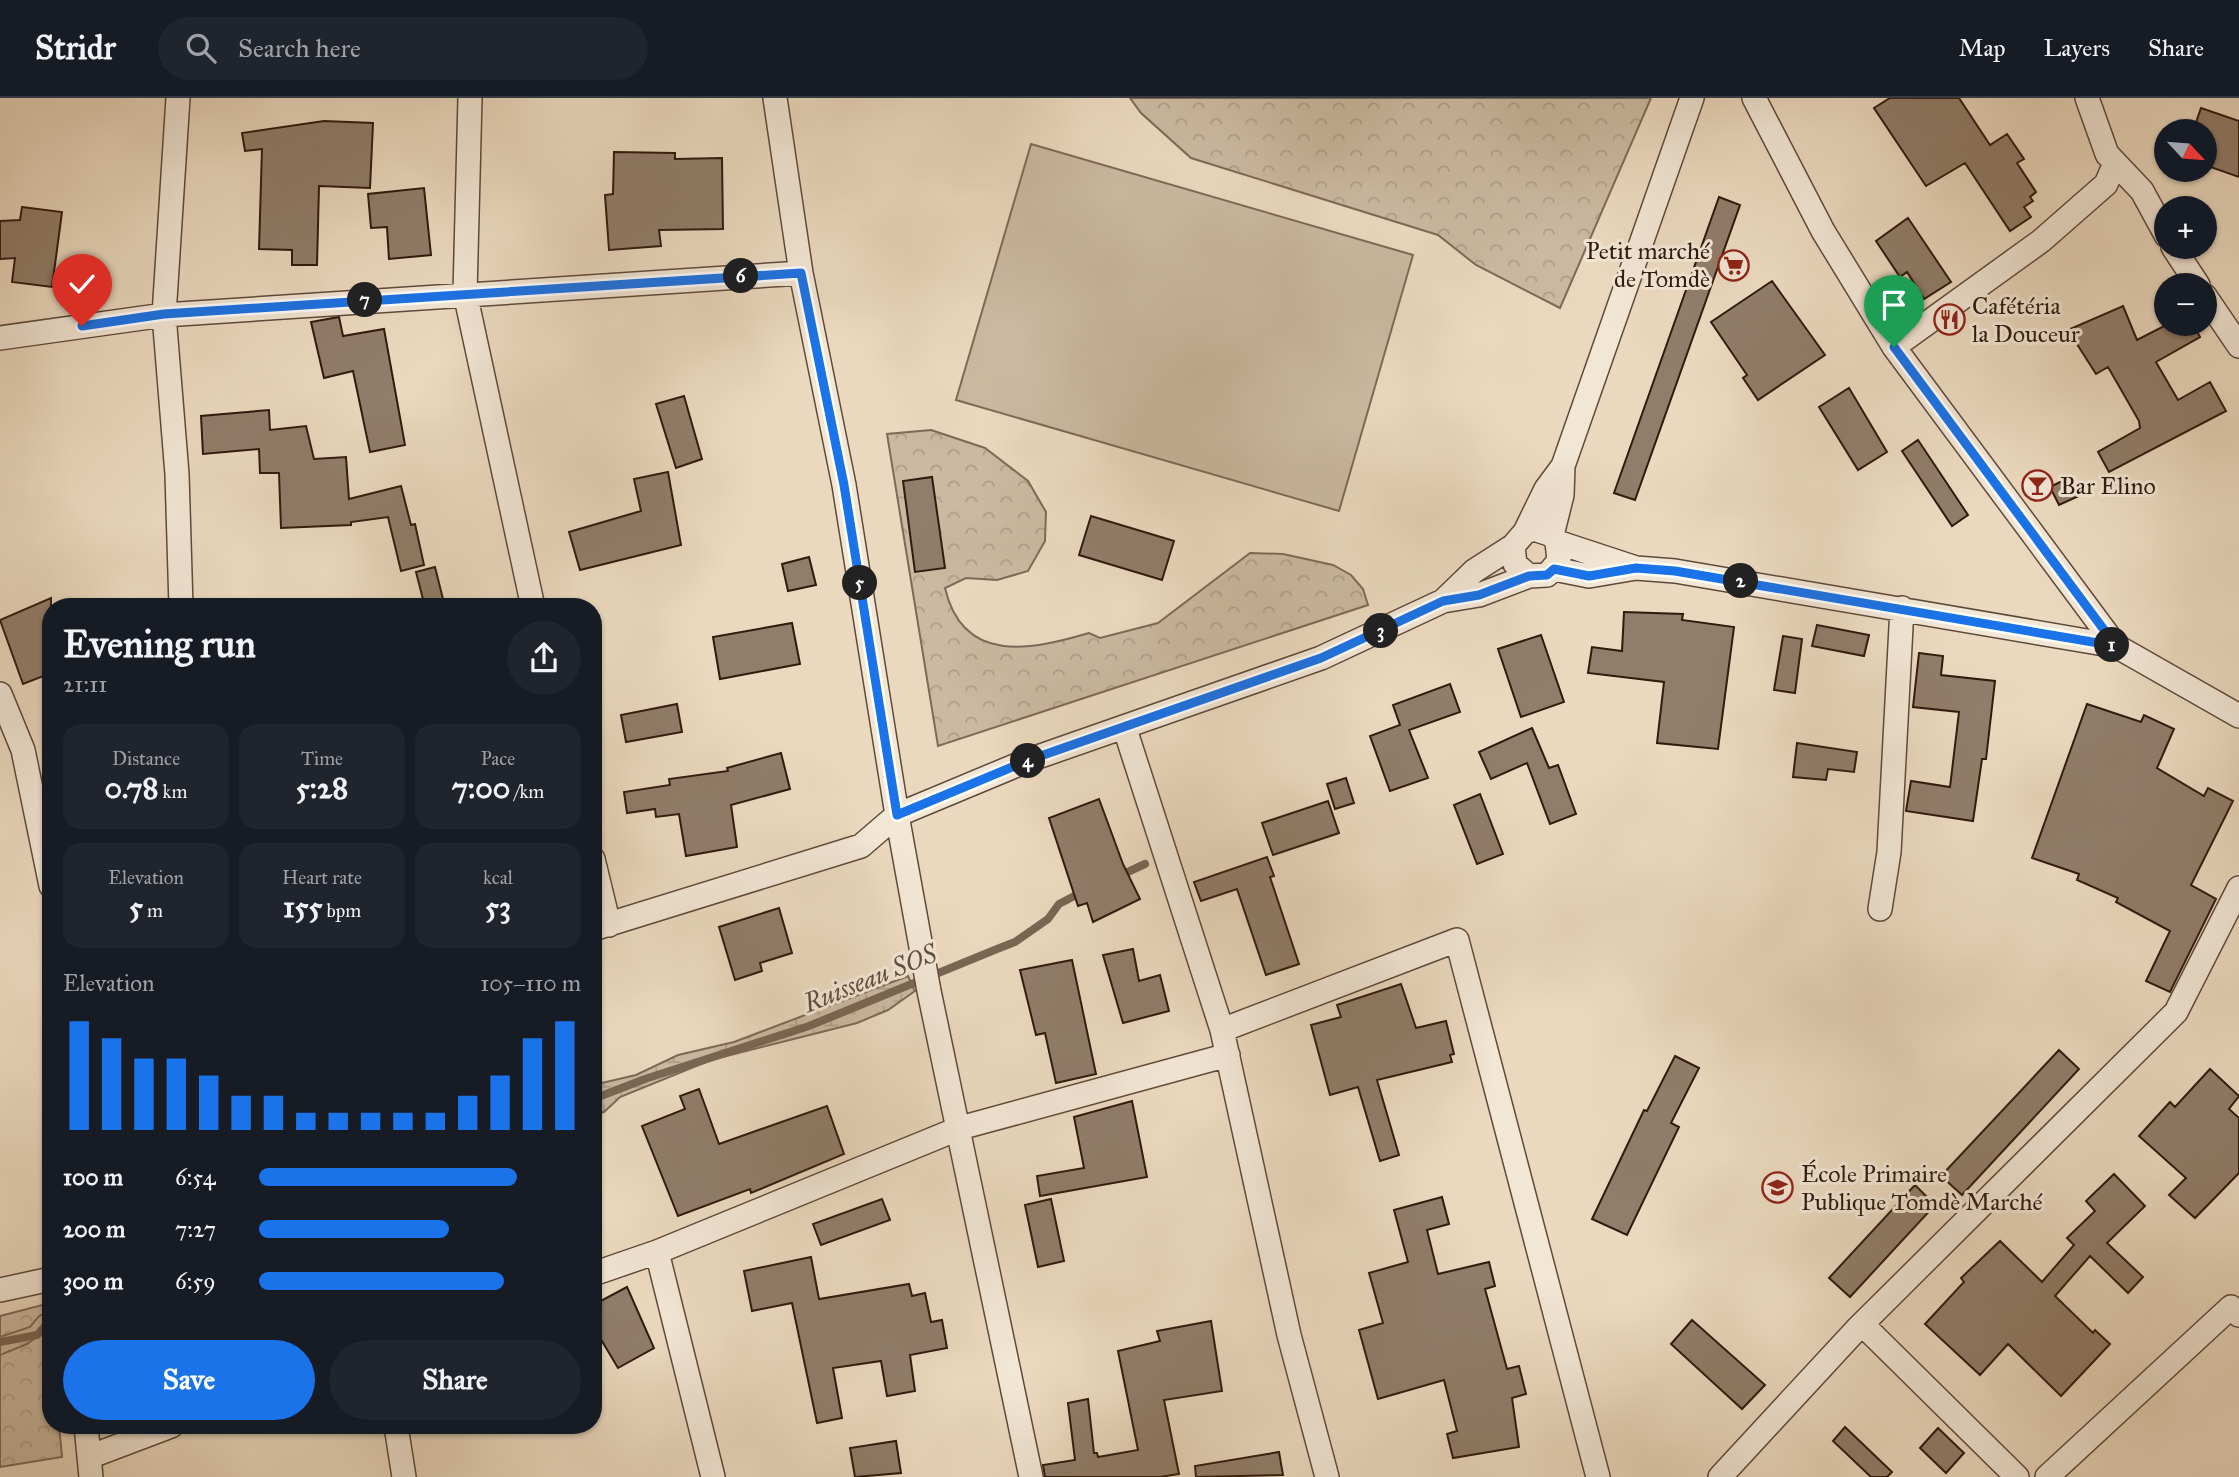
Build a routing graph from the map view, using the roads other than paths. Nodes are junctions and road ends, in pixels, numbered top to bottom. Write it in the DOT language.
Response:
graph roads {
  1 [pos="177,98"];
  2 [pos="470,98"];
  3 [pos="775,98"];
  4 [pos="1692,98"];
  5 [pos="1754,98"];
  6 [pos="2087,98"];
  7 [pos="2115,163"];
  8 [pos="2154,213"];
  9 [pos="801,273"];
  10 [pos="465,293"];
  11 [pos="164,314"];
  12 [pos="2217,314"];
  13 [pos="0,338"];
  14 [pos="2239,346"];
  15 [pos="1894,347"];
  16 [pos="1563,467"];
  17 [pos="1555,538"];
  18 [pos="1519,539"];
  19 [pos="1636,568"];
  20 [pos="1554,569"];
  21 [pos="1529,576"];
  22 [pos="181,598"];
  23 [pos="531,598"];
  24 [pos="1443,601"];
  25 [pos="1902,608"];
  26 [pos="2116,646"];
  27 [pos="0,694"];
  28 [pos="2239,716"];
  29 [pos="1125,729"];
  30 [pos="897,815"];
  31 [pos="42,842"];
  32 [pos="2239,888"];
  33 [pos="1880,909"];
  34 [pos="602,927"];
  35 [pos="1222,1030"];
  36 [pos="1228,1055"];
  37 [pos="960,1128"];
  38 [pos="657,1252"];
  39 [pos="602,1271"];
  40 [pos="42,1281"];
  41 [pos="0,1290"];
  42 [pos="2236,1306"];
  43 [pos="1862,1324"];
  44 [pos="87,1434"];
  45 [pos="155,1434"];
  46 [pos="397,1434"];
  47 [pos="90,1467"];
  48 [pos="404,1477"];
  49 [pos="713,1477"];
  50 [pos="1031,1477"];
  51 [pos="1327,1477"];
  52 [pos="1598,1477"];
  53 [pos="1720,1477"];
  54 [pos="2017,1477"];
  55 [pos="2047,1477"];
  1 -- 11 [label="street"];
  2 -- 10 [label="street"];
  3 -- 9 [label="street"];
  4 -- 16 [label="street"];
  5 -- 15 [label="street"];
  6 -- 7 [label="street"];
  7 -- 8 [label="street"];
  7 -- 15 [label="street"];
  9 -- 10 [label="street"];
  9 -- 30 [label="street"];
  10 -- 11 [label="street"];
  10 -- 23 [label="street"];
  11 -- 13 [label="street"];
  11 -- 22 [label="street"];
  12 -- 14 [label="street"];
  15 -- 26 [label="street"];
  16 -- 17 [label="street"];
  16 -- 18 [label="street"];
  17 -- 18 [label="street"];
  17 -- 19 [label="street"];
  17 -- 20 [label="street"];
  18 -- 21 [label="street"];
  18 -- 24 [label="street"];
  19 -- 20 [label="street"];
  19 -- 25 [label="street"];
  20 -- 21 [label="street"];
  21 -- 24 [label="street"];
  24 -- 29 [label="street"];
  25 -- 26 [label="street"];
  25 -- 33 [label="street"];
  26 -- 28 [label="street"];
  27 -- 31 [label="street"];
  29 -- 30 [label="street"];
  29 -- 35 [label="street"];
  30 -- 34 [label="street"];
  30 -- 37 [label="street"];
  32 -- 43 [label="street"];
  35 -- 36 [label="street"];
  35 -- 52 [label="street"];
  36 -- 37 [label="street"];
  36 -- 51 [label="street"];
  37 -- 38 [label="street"];
  37 -- 50 [label="street"];
  38 -- 39 [label="street"];
  38 -- 49 [label="street"];
  40 -- 41 [label="street"];
  42 -- 55 [label="street"];
  43 -- 53 [label="street"];
  43 -- 54 [label="street"];
  44 -- 47 [label="street"];
  45 -- 47 [label="street"];
  46 -- 48 [label="street"];
}
